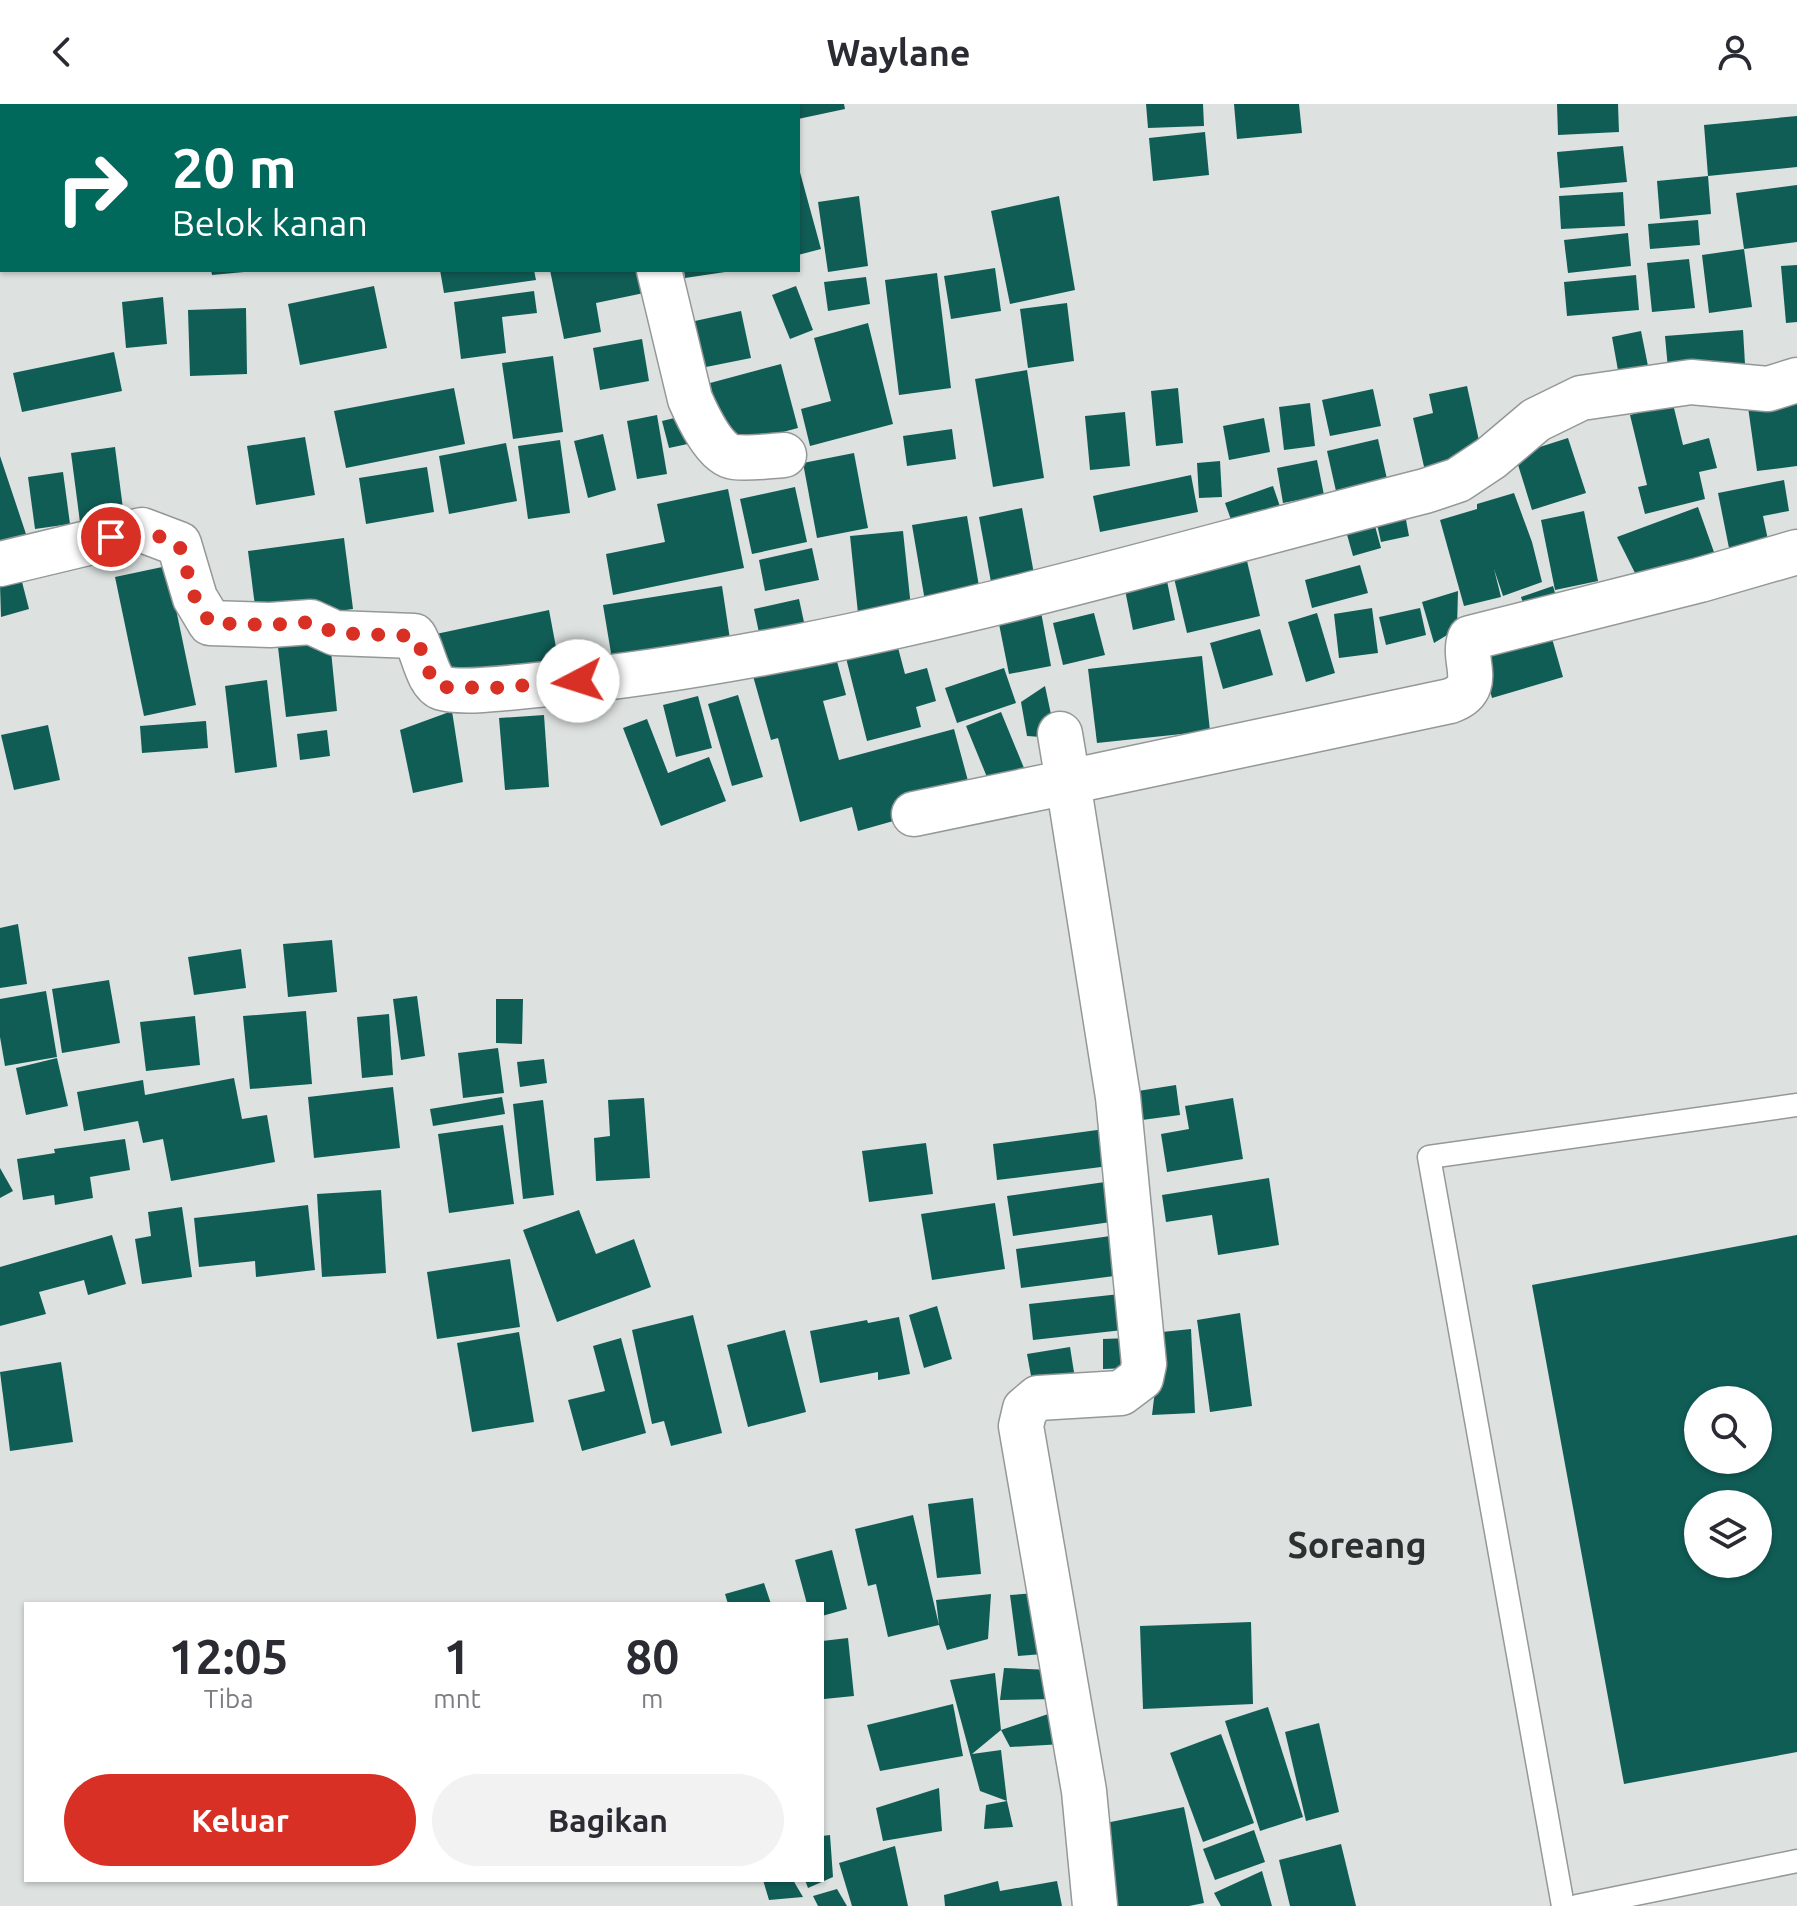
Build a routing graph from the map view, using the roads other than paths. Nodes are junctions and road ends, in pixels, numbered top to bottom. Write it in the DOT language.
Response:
graph roads {
  1 [pos="659,272"];
  2 [pos="1797,380"];
  3 [pos="784,455"];
  4 [pos="1797,552"];
  5 [pos="0,564"];
  6 [pos="1060,734"];
  7 [pos="1068,782"];
  8 [pos="914,814"];
  9 [pos="1797,1105"];
  10 [pos="1797,1861"];
  11 [pos="1667,1897"];
  12 [pos="1095,1906"];
  13 [pos="1563,1906"];
  14 [pos="1577,1906"];
  1 -- 3 [label="street"];
  2 -- 5 [label="street"];
  4 -- 7 [label="street"];
  6 -- 7 [label="street"];
  7 -- 8 [label="street"];
  7 -- 12 [label="street"];
  9 -- 13 [label="lane"];
  10 -- 11 [label="lane"];
  11 -- 14 [label="lane"];
}
